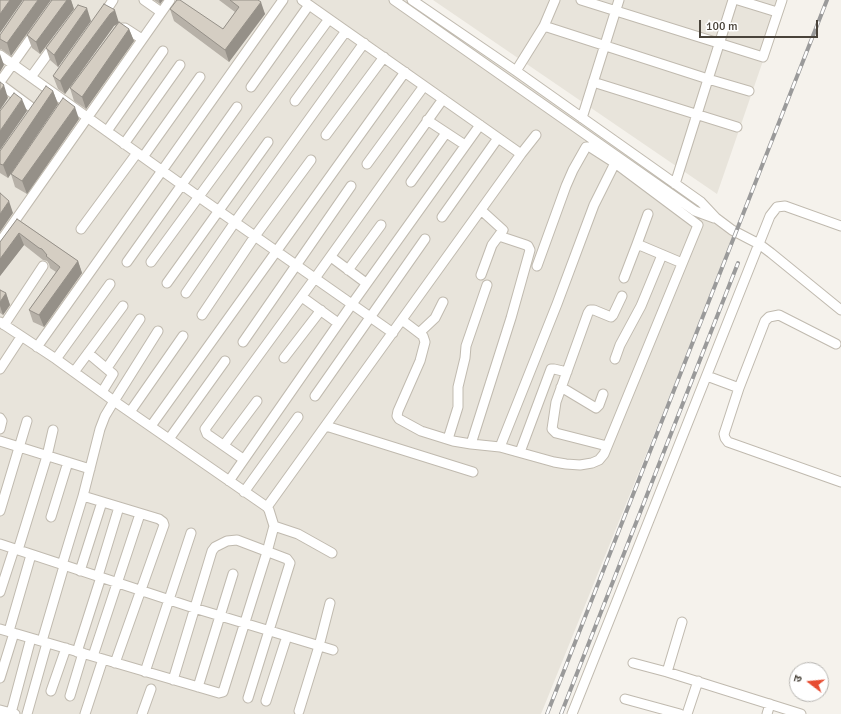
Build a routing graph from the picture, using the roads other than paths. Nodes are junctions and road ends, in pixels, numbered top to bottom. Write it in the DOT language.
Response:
graph roads {
  1 [pos="113,0"];
  2 [pos="144,0"];
  3 [pos="170,0"];
  4 [pos="283,0"];
  5 [pos="394,0"];
  6 [pos="412,0"];
  7 [pos="555,0"];
  8 [pos="581,0"];
  9 [pos="619,0"];
  10 [pos="734,0"];
  11 [pos="738,0"];
  12 [pos="782,0"];
  13 [pos="304,1"];
  14 [pos="616,11"];
  15 [pos="161,12"];
  16 [pos="777,12"];
  17 [pos="329,19"];
  18 [pos="40,26"];
  19 [pos="95,26"];
  20 [pos="544,26"];
  21 [pos="346,31"];
  22 [pos="114,37"];
  23 [pos="58,39"];
  24 [pos="142,39"];
  25 [pos="364,43"];
  26 [pos="720,43"];
  27 [pos="605,46"];
  28 [pos="163,51"];
  29 [pos="0,55"];
  30 [pos="384,57"];
  31 [pos="13,64"];
  32 [pos="180,65"];
  33 [pos="516,71"];
  34 [pos="404,72"];
  35 [pos="30,77"];
  36 [pos="200,77"];
  37 [pos="708,79"];
  38 [pos="593,82"];
  39 [pos="0,83"];
  40 [pos="424,86"];
  41 [pos="251,87"];
  42 [pos="51,88"];
  43 [pos="749,90"];
  44 [pos="72,94"];
  45 [pos="442,99"];
  46 [pos="295,101"];
  47 [pos="63,105"];
  48 [pos="237,107"];
  49 [pos="697,115"];
  50 [pos="87,117"];
  51 [pos="582,118"];
  52 [pos="427,120"];
  53 [pos="480,125"];
  54 [pos="738,127"];
  55 [pos="107,132"];
  56 [pos="446,133"];
  57 [pos="326,135"];
  58 [pos="536,135"];
  59 [pos="498,138"];
  60 [pos="268,142"];
  61 [pos="124,144"];
  62 [pos="465,145"];
  63 [pos="521,154"];
  64 [pos="140,155"];
  65 [pos="311,160"];
  66 [pos="615,163"];
  67 [pos="367,164"];
  68 [pos="162,171"];
  69 [pos="411,182"];
  70 [pos="675,184"];
  71 [pos="182,185"];
  72 [pos="351,186"];
  73 [pos="199,197"];
  74 [pos="481,210"];
  75 [pos="218,211"];
  76 [pos="648,214"];
  77 [pos="442,217"];
  78 [pos="716,218"];
  79 [pos="235,222"];
  80 [pos="381,225"];
  81 [pos="841,226"];
  82 [pos="81,229"];
  83 [pos="255,236"];
  84 [pos="499,236"];
  85 [pos="425,239"];
  86 [pos="0,242"];
  87 [pos="636,244"];
  88 [pos="758,244"];
  89 [pos="276,251"];
  90 [pos="662,255"];
  91 [pos="330,257"];
  92 [pos="127,262"];
  93 [pos="151,262"];
  94 [pos="682,263"];
  95 [pos="43,266"];
  96 [pos="297,266"];
  97 [pos="536,266"];
  98 [pos="348,270"];
  99 [pos="481,275"];
  100 [pos="315,278"];
  101 [pos="624,278"];
  102 [pos="167,283"];
  103 [pos="366,283"];
  104 [pos="110,284"];
  105 [pos="487,285"];
  106 [pos="186,294"];
  107 [pos="622,296"];
  108 [pos="302,297"];
  109 [pos="443,302"];
  110 [pos="352,304"];
  111 [pos="124,306"];
  112 [pos="321,310"];
  113 [pos="841,310"];
  114 [pos="202,315"];
  115 [pos="370,317"];
  116 [pos="140,318"];
  117 [pos="402,320"];
  118 [pos="338,323"];
  119 [pos="2,324"];
  120 [pos="158,331"];
  121 [pos="393,333"];
  122 [pos="419,333"];
  123 [pos="183,336"];
  124 [pos="21,337"];
  125 [pos="243,342"];
  126 [pos="836,344"];
  127 [pos="37,347"];
  128 [pos="88,353"];
  129 [pos="284,358"];
  130 [pos="615,359"];
  131 [pos="56,360"];
  132 [pos="225,361"];
  133 [pos="107,368"];
  134 [pos="0,369"];
  135 [pos="74,372"];
  136 [pos="567,372"];
  137 [pos="707,376"];
  138 [pos="561,387"];
  139 [pos="739,388"];
  140 [pos="102,392"];
  141 [pos="603,394"];
  142 [pos="315,396"];
  143 [pos="114,401"];
  144 [pos="257,401"];
  145 [pos="130,412"];
  146 [pos="298,417"];
  147 [pos="0,418"];
  148 [pos="27,421"];
  149 [pos="151,426"];
  150 [pos="326,426"];
  151 [pos="0,429"];
  152 [pos="53,430"];
  153 [pos="169,439"];
  154 [pos="448,440"];
  155 [pos="0,441"];
  156 [pos="471,444"];
  157 [pos="224,446"];
  158 [pos="607,446"];
  159 [pos="20,447"];
  160 [pos="500,447"];
  161 [pos="520,452"];
  162 [pos="47,456"];
  163 [pos="243,459"];
  164 [pos="68,462"];
  165 [pos="90,469"];
  166 [pos="473,472"];
  167 [pos="229,481"];
  168 [pos="841,482"];
  169 [pos="244,492"];
  170 [pos="82,496"];
  171 [pos="102,502"];
  172 [pos="119,507"];
  173 [pos="267,508"];
  174 [pos="0,511"];
  175 [pos="140,514"];
  176 [pos="51,517"];
  177 [pos="274,526"];
  178 [pos="190,533"];
  179 [pos="0,544"];
  180 [pos="16,550"];
  181 [pos="267,552"];
  182 [pos="332,552"];
  183 [pos="31,555"];
  184 [pos="63,565"];
  185 [pos="80,571"];
  186 [pos="233,574"];
  187 [pos="99,577"];
  188 [pos="117,583"];
  189 [pos="141,590"];
  190 [pos="0,592"];
  191 [pos="168,599"];
  192 [pos="330,603"];
  193 [pos="194,608"];
  194 [pos="220,616"];
  195 [pos="682,622"];
  196 [pos="244,623"];
  197 [pos="8,631"];
  198 [pos="270,631"];
  199 [pos="287,636"];
  200 [pos="31,638"];
  201 [pos="44,642"];
  202 [pos="319,646"];
  203 [pos="66,648"];
  204 [pos="333,650"];
  205 [pos="80,653"];
  206 [pos="93,656"];
  207 [pos="103,659"];
  208 [pos="633,662"];
  209 [pos="115,663"];
  210 [pos="145,672"];
  211 [pos="667,672"];
  212 [pos="0,678"];
  213 [pos="173,680"];
  214 [pos="698,682"];
  215 [pos="198,687"];
  216 [pos="151,689"];
  217 [pos="51,691"];
  218 [pos="70,696"];
  219 [pos="248,698"];
  220 [pos="625,699"];
  221 [pos="266,701"];
  222 [pos="770,704"];
  223 [pos="0,710"];
  224 [pos="299,711"];
  225 [pos="13,713"];
  226 [pos="27,714"];
  227 [pos="85,714"];
  228 [pos="142,714"];
  229 [pos="572,714"];
  230 [pos="680,714"];
  231 [pos="687,714"];
  232 [pos="767,714"];
  233 [pos="801,714"];
  1 -- 19 [label="street"];
  2 -- 15 [label="street"];
  3 -- 15 [label="street"];
  4 -- 68 [label="street"];
  5 -- 78 [label="street"];
  6 -- 33 [label="street"];
  7 -- 20 [label="street"];
  8 -- 14 [label="street"];
  9 -- 14 [label="street"];
  10 -- 26 [label="street"];
  11 -- 16 [label="street"];
  12 -- 16 [label="street"];
  13 -- 17 [label="street"];
  13 -- 41 [label="street"];
  14 -- 26 [label="street"];
  14 -- 27 [label="street"];
  15 -- 24 [label="street"];
  16 -- 26 [label="street"];
  17 -- 21 [label="street"];
  17 -- 73 [label="street"];
  18 -- 31 [label="street"];
  20 -- 27 [label="street"];
  20 -- 33 [label="street"];
  21 -- 25 [label="street"];
  21 -- 46 [label="street"];
  22 -- 24 [label="street"];
  23 -- 35 [label="street"];
  24 -- 50 [label="street"];
  25 -- 30 [label="street"];
  25 -- 79 [label="street"];
  26 -- 37 [label="street"];
  27 -- 37 [label="street"];
  27 -- 38 [label="street"];
  28 -- 55 [label="street"];
  29 -- 31 [label="street"];
  30 -- 34 [label="street"];
  30 -- 57 [label="street"];
  31 -- 35 [label="street"];
  31 -- 39 [label="street"];
  32 -- 61 [label="street"];
  33 -- 51 [label="street"];
  34 -- 40 [label="street"];
  34 -- 89 [label="street"];
  35 -- 42 [label="street"];
  36 -- 64 [label="street"];
  37 -- 43 [label="street"];
  37 -- 49 [label="street"];
  38 -- 49 [label="street"];
  38 -- 51 [label="street"];
  39 -- 42 [label="street"];
  40 -- 45 [label="street"];
  40 -- 67 [label="street"];
  42 -- 47 [label="street"];
  44 -- 47 [label="street"];
  45 -- 52 [label="street"];
  45 -- 53 [label="street"];
  47 -- 50 [label="street"];
  48 -- 71 [label="street"];
  49 -- 54 [label="street"];
  49 -- 70 [label="street"];
  50 -- 55 [label="street"];
  50 -- 86 [label="street"];
  51 -- 70 [label="street"];
  52 -- 56 [label="street"];
  52 -- 91 [label="street"];
  53 -- 59 [label="street"];
  53 -- 62 [label="street"];
  55 -- 61 [label="street"];
  56 -- 62 [label="street"];
  56 -- 69 [label="street"];
  58 -- 63 [label="street"];
  59 -- 63 [label="street"];
  59 -- 77 [label="street"];
  60 -- 75 [label="street"];
  61 -- 64 [label="street"];
  62 -- 103 [label="street"];
  63 -- 74 [label="street"];
  64 -- 68 [label="street"];
  64 -- 82 [label="street"];
  65 -- 83 [label="street"];
  66 -- 94 [label="street"];
  66 -- 97 [label="street"];
  66 -- 160 [label="street"];
  68 -- 71 [label="street"];
  68 -- 127 [label="street"];
  70 -- 78 [label="street"];
  71 -- 73 [label="street"];
  71 -- 92 [label="street"];
  72 -- 96 [label="street"];
  73 -- 75 [label="street"];
  73 -- 93 [label="street"];
  74 -- 84 [label="street"];
  74 -- 117 [label="street"];
  75 -- 79 [label="street"];
  75 -- 102 [label="street"];
  76 -- 87 [label="street"];
  78 -- 88 [label="street"];
  79 -- 83 [label="street"];
  79 -- 106 [label="street"];
  80 -- 98 [label="street"];
  81 -- 88 [label="street"];
  83 -- 89 [label="street"];
  83 -- 114 [label="street"];
  84 -- 99 [label="street"];
  84 -- 156 [label="street"];
  85 -- 115 [label="street"];
  87 -- 90 [label="street"];
  87 -- 101 [label="street"];
  88 -- 113 [label="street"];
  88 -- 137 [label="street"];
  89 -- 96 [label="street"];
  89 -- 149 [label="street"];
  90 -- 94 [label="street"];
  90 -- 130 [label="street"];
  91 -- 98 [label="street"];
  91 -- 100 [label="street"];
  94 -- 158 [label="street"];
  95 -- 119 [label="street"];
  96 -- 100 [label="street"];
  96 -- 125 [label="street"];
  98 -- 103 [label="street"];
  100 -- 108 [label="street"];
  100 -- 110 [label="street"];
  103 -- 110 [label="street"];
  104 -- 131 [label="street"];
  105 -- 154 [label="street"];
  107 -- 136 [label="street"];
  108 -- 112 [label="street"];
  108 -- 157 [label="street"];
  109 -- 122 [label="street"];
  110 -- 115 [label="street"];
  110 -- 118 [label="street"];
  111 -- 128 [label="street"];
  112 -- 118 [label="street"];
  112 -- 129 [label="street"];
  115 -- 121 [label="street"];
  115 -- 142 [label="street"];
  116 -- 133 [label="street"];
  117 -- 121 [label="street"];
  117 -- 122 [label="street"];
  118 -- 163 [label="street"];
  119 -- 124 [label="street"];
  120 -- 143 [label="street"];
  121 -- 150 [label="street"];
  122 -- 154 [label="street"];
  123 -- 145 [label="street"];
  124 -- 127 [label="street"];
  124 -- 134 [label="street"];
  126 -- 139 [label="street"];
  127 -- 131 [label="street"];
  128 -- 133 [label="street"];
  128 -- 135 [label="street"];
  131 -- 135 [label="street"];
  132 -- 153 [label="street"];
  133 -- 140 [label="street"];
  135 -- 140 [label="street"];
  136 -- 138 [label="street"];
  136 -- 161 [label="street"];
  137 -- 139 [label="street"];
  137 -- 229 [label="street"];
  138 -- 141 [label="street"];
  138 -- 158 [label="street"];
  139 -- 168 [label="street"];
  140 -- 143 [label="street"];
  143 -- 145 [label="street"];
  143 -- 165 [label="street"];
  144 -- 157 [label="street"];
  145 -- 149 [label="street"];
  146 -- 169 [label="street"];
  147 -- 151 [label="street"];
  148 -- 159 [label="street"];
  149 -- 153 [label="street"];
  150 -- 166 [label="street"];
  150 -- 173 [label="street"];
  152 -- 162 [label="street"];
  153 -- 167 [label="street"];
  154 -- 156 [label="street"];
  155 -- 159 [label="street"];
  156 -- 160 [label="street"];
  157 -- 163 [label="street"];
  158 -- 161 [label="street"];
  159 -- 162 [label="street"];
  159 -- 174 [label="street"];
  160 -- 161 [label="street"];
  162 -- 164 [label="street"];
  162 -- 180 [label="street"];
  163 -- 167 [label="street"];
  164 -- 165 [label="street"];
  164 -- 176 [label="street"];
  165 -- 170 [label="street"];
  167 -- 169 [label="street"];
  169 -- 173 [label="street"];
  170 -- 171 [label="street"];
  170 -- 184 [label="street"];
  171 -- 172 [label="street"];
  171 -- 185 [label="street"];
  172 -- 175 [label="street"];
  172 -- 187 [label="street"];
  173 -- 177 [label="street"];
  175 -- 188 [label="street"];
  175 -- 189 [label="street"];
  177 -- 181 [label="street"];
  177 -- 182 [label="street"];
  178 -- 191 [label="street"];
  179 -- 180 [label="street"];
  180 -- 183 [label="street"];
  180 -- 190 [label="street"];
  181 -- 193 [label="street"];
  181 -- 196 [label="street"];
  181 -- 198 [label="street"];
  183 -- 184 [label="street"];
  183 -- 197 [label="street"];
  184 -- 185 [label="street"];
  184 -- 201 [label="street"];
  185 -- 187 [label="street"];
  186 -- 194 [label="street"];
  187 -- 188 [label="street"];
  187 -- 205 [label="street"];
  188 -- 189 [label="street"];
  188 -- 206 [label="street"];
  189 -- 191 [label="street"];
  189 -- 209 [label="street"];
  191 -- 193 [label="street"];
  191 -- 210 [label="street"];
  192 -- 202 [label="street"];
  193 -- 194 [label="street"];
  193 -- 213 [label="street"];
  194 -- 196 [label="street"];
  194 -- 215 [label="street"];
  195 -- 211 [label="street"];
  196 -- 198 [label="street"];
  196 -- 215 [label="street"];
  197 -- 200 [label="street"];
  197 -- 212 [label="street"];
  198 -- 199 [label="street"];
  198 -- 219 [label="street"];
  199 -- 202 [label="street"];
  199 -- 221 [label="street"];
  200 -- 201 [label="street"];
  200 -- 225 [label="street"];
  201 -- 203 [label="street"];
  201 -- 226 [label="street"];
  202 -- 204 [label="street"];
  202 -- 224 [label="street"];
  203 -- 205 [label="street"];
  203 -- 217 [label="street"];
  205 -- 206 [label="street"];
  205 -- 218 [label="street"];
  206 -- 207 [label="street"];
  207 -- 209 [label="street"];
  207 -- 227 [label="street"];
  208 -- 211 [label="street"];
  209 -- 210 [label="street"];
  210 -- 213 [label="street"];
  211 -- 214 [label="street"];
  213 -- 215 [label="street"];
  214 -- 222 [label="street"];
  214 -- 231 [label="street"];
  216 -- 228 [label="street"];
  220 -- 230 [label="street"];
  222 -- 232 [label="street"];
  222 -- 233 [label="street"];
  223 -- 225 [label="street"];
}
